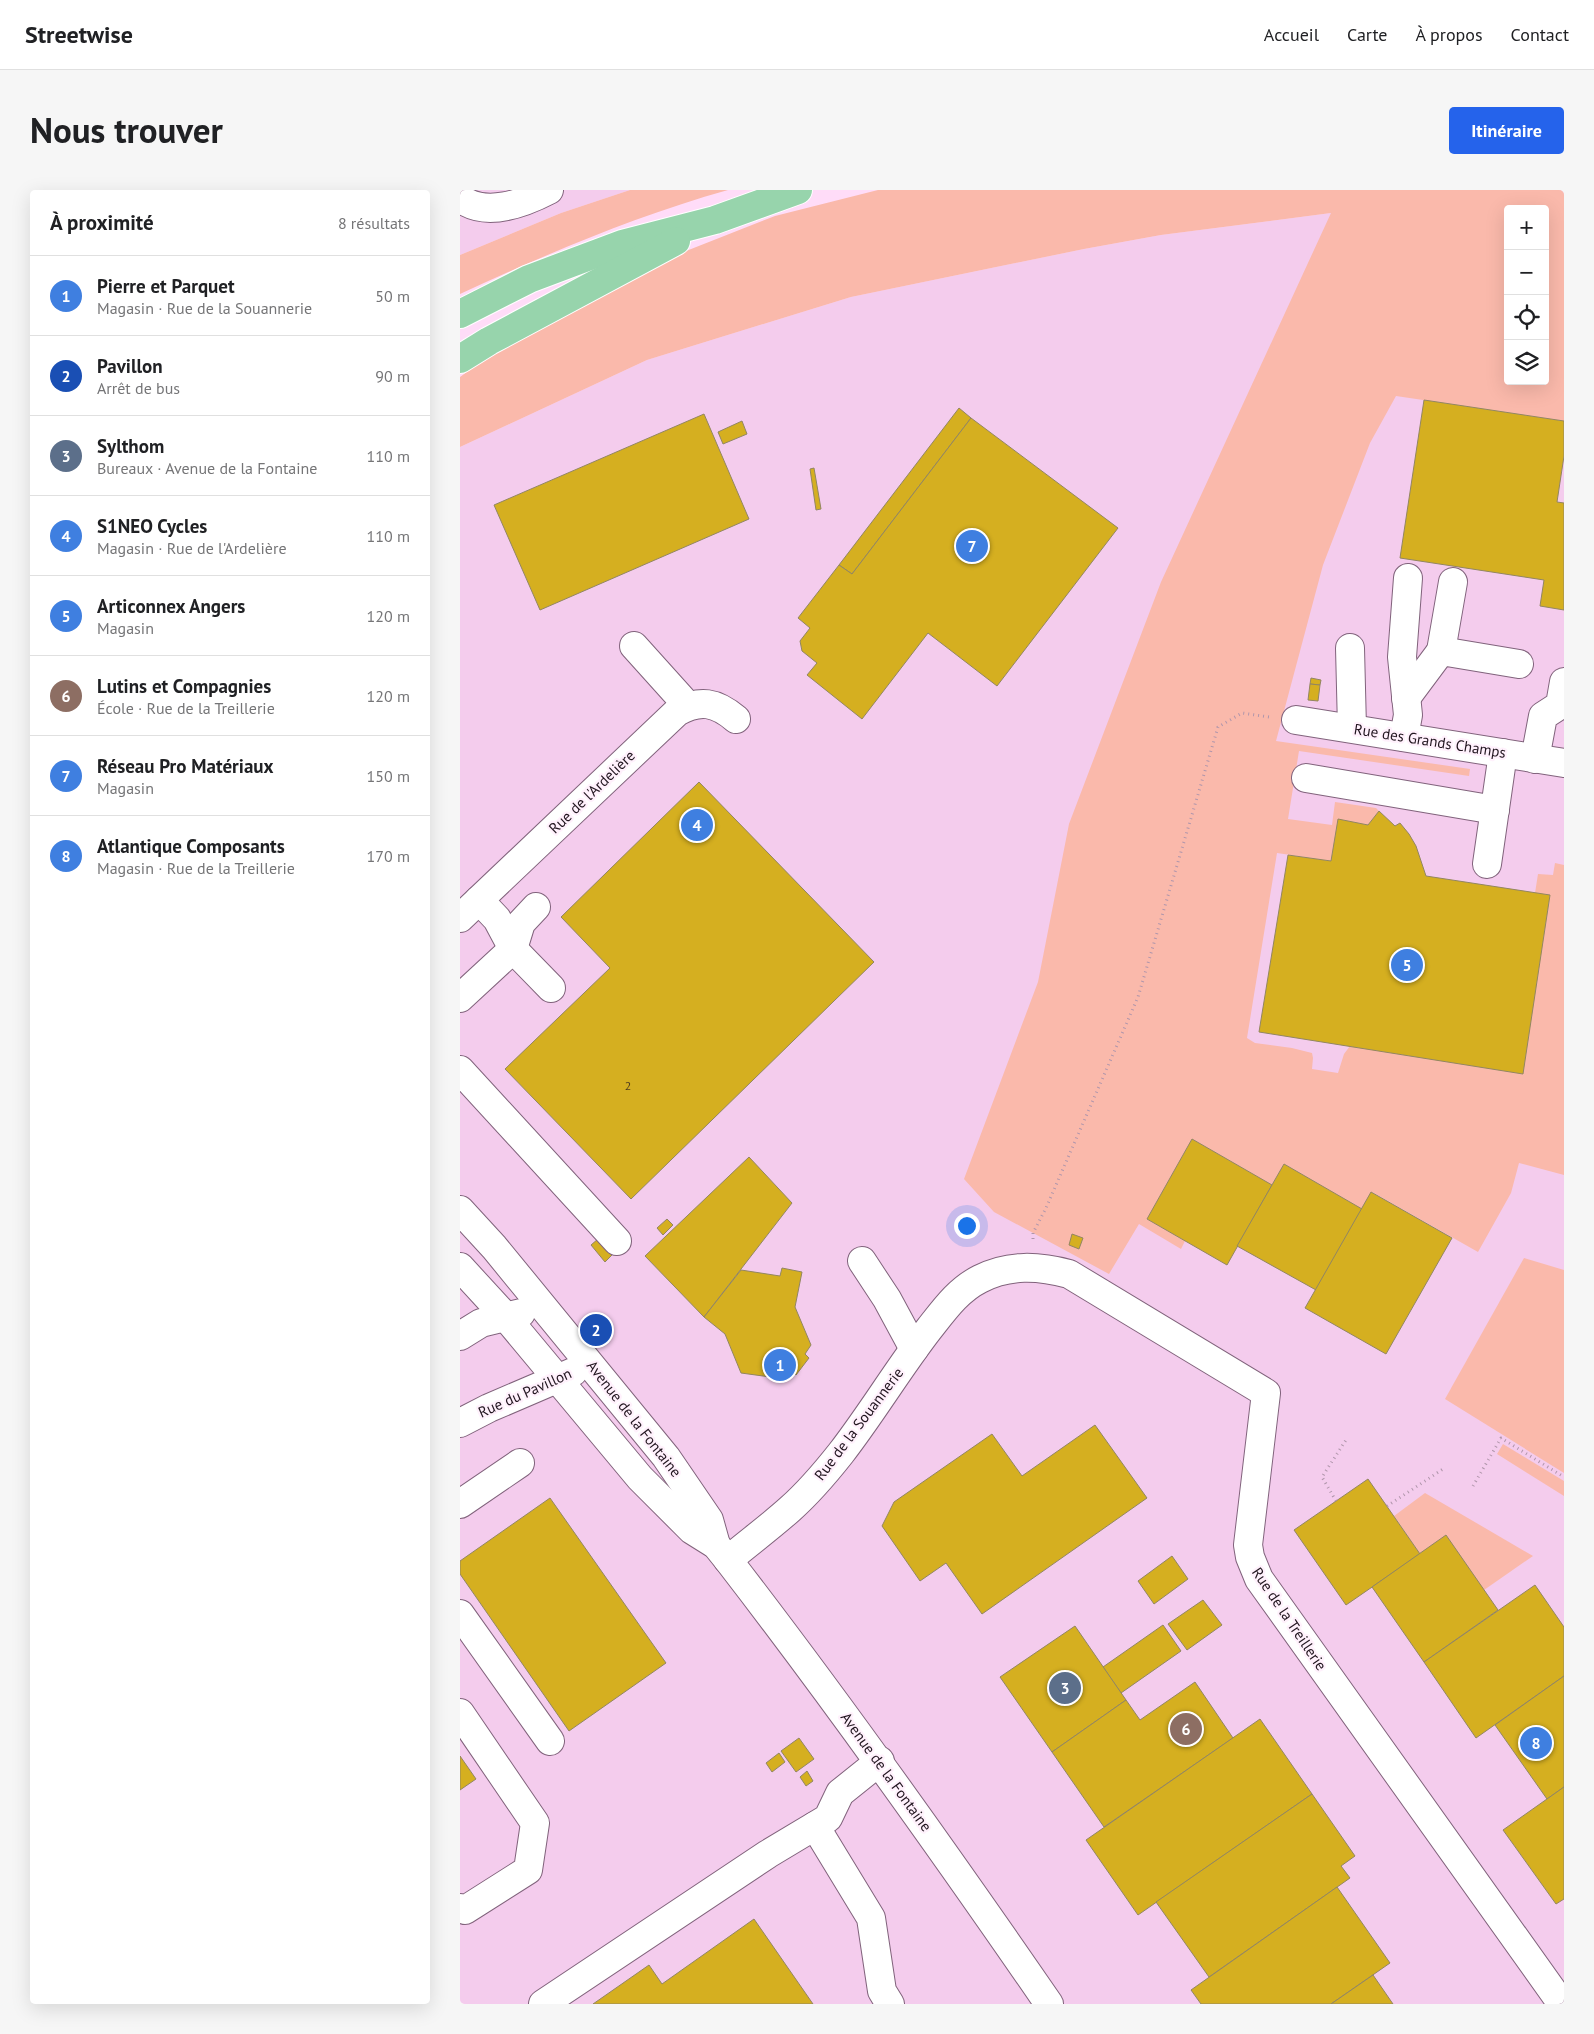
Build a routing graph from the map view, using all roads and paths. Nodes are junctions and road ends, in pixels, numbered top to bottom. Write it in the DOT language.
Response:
graph roads {
  1 [pos="549,190"];
  2 [pos="798,190"];
  3 [pos="460,198"];
  4 [pos="715,220"];
  5 [pos="460,314"];
  6 [pos="460,359"];
  7 [pos="1408,578"];
  8 [pos="1453,582"];
  9 [pos="634,646"];
  10 [pos="1350,648"];
  11 [pos="1441,652"];
  12 [pos="1519,664"];
  13 [pos="1564,682"];
  14 [pos="1406,698"];
  15 [pos="688,706"];
  16 [pos="1284,719"];
  17 [pos="736,720"];
  18 [pos="1352,728"];
  19 [pos="1404,737"];
  20 [pos="1503,753"];
  21 [pos="1536,759"];
  22 [pos="1564,764"];
  23 [pos="1306,778"];
  24 [pos="1495,810"];
  25 [pos="1487,864"];
  26 [pos="536,907"];
  27 [pos="467,908"];
  28 [pos="513,949"];
  29 [pos="551,988"];
  30 [pos="460,998"];
  31 [pos="460,1070"];
  32 [pos="460,1210"];
  33 [pos="617,1241"];
  34 [pos="1032,1247"];
  35 [pos="862,1260"];
  36 [pos="460,1268"];
  37 [pos="980,1279"];
  38 [pos="547,1312"];
  39 [pos="505,1316"];
  40 [pos="460,1336"];
  41 [pos="914,1349"];
  42 [pos="591,1365"];
  43 [pos="557,1378"];
  44 [pos="460,1423"];
  45 [pos="1346,1440"];
  46 [pos="520,1463"];
  47 [pos="1443,1469"];
  48 [pos="1564,1476"];
  49 [pos="1473,1486"];
  50 [pos="1336,1501"];
  51 [pos="460,1504"];
  52 [pos="1387,1506"];
  53 [pos="722,1552"];
  54 [pos="460,1614"];
  55 [pos="460,1713"];
  56 [pos="550,1741"];
  57 [pos="880,1761"];
  58 [pos="815,1826"];
  59 [pos="460,1908"];
  60 [pos="542,2004"];
  61 [pos="890,2004"];
  62 [pos="1049,2004"];
  63 [pos="1562,2004"];
  1 -- 3 [label="street"];
  2 -- 4 [label="main road"];
  4 -- 5 [label="main road"];
  4 -- 6 [label="main road"];
  7 -- 14 [label="street"];
  8 -- 11 [label="street"];
  9 -- 15 [label="street"];
  10 -- 18 [label="street"];
  11 -- 12 [label="street"];
  11 -- 14 [label="street"];
  13 -- 21 [label="street"];
  14 -- 19 [label="street"];
  15 -- 17 [label="street"];
  15 -- 27 [label="street, Rue de l'Ardelière"];
  16 -- 18 [label="street, Rue des Grands Champs"];
  16 -- 34 [label="path"];
  18 -- 19 [label="street, Rue des Grands Champs"];
  19 -- 20 [label="street, Rue des Grands Champs"];
  20 -- 21 [label="street, Rue des Grands Champs"];
  20 -- 24 [label="street"];
  21 -- 22 [label="street, Rue des Grands Champs"];
  23 -- 24 [label="street"];
  24 -- 25 [label="street"];
  26 -- 28 [label="street"];
  27 -- 28 [label="street"];
  28 -- 29 [label="street"];
  28 -- 30 [label="street"];
  31 -- 33 [label="street"];
  32 -- 38 [label="street, Avenue de la Fontaine"];
  35 -- 41 [label="street"];
  36 -- 39 [label="street, Avenue de la Fontaine"];
  37 -- 41 [label="street, Rue de la Souannerie"];
  37 -- 63 [label="street, Rue de la Treillerie"];
  38 -- 39 [label="street"];
  38 -- 42 [label="street, Avenue de la Fontaine"];
  39 -- 40 [label="street"];
  39 -- 43 [label="street, Avenue de la Fontaine"];
  41 -- 53 [label="street, Rue de la Souannerie"];
  42 -- 43 [label="street, Rue du Pavillon"];
  42 -- 53 [label="street, Avenue de la Fontaine"];
  43 -- 44 [label="street, Rue du Pavillon"];
  43 -- 53 [label="street, Avenue de la Fontaine"];
  45 -- 50 [label="path"];
  46 -- 51 [label="street"];
  47 -- 52 [label="path"];
  48 -- 49 [label="path"];
  53 -- 57 [label="street, Avenue de la Fontaine"];
  54 -- 56 [label="street"];
  55 -- 59 [label="street"];
  57 -- 58 [label="street"];
  57 -- 62 [label="street, Avenue de la Fontaine"];
  58 -- 60 [label="street"];
  58 -- 61 [label="street"];
}
